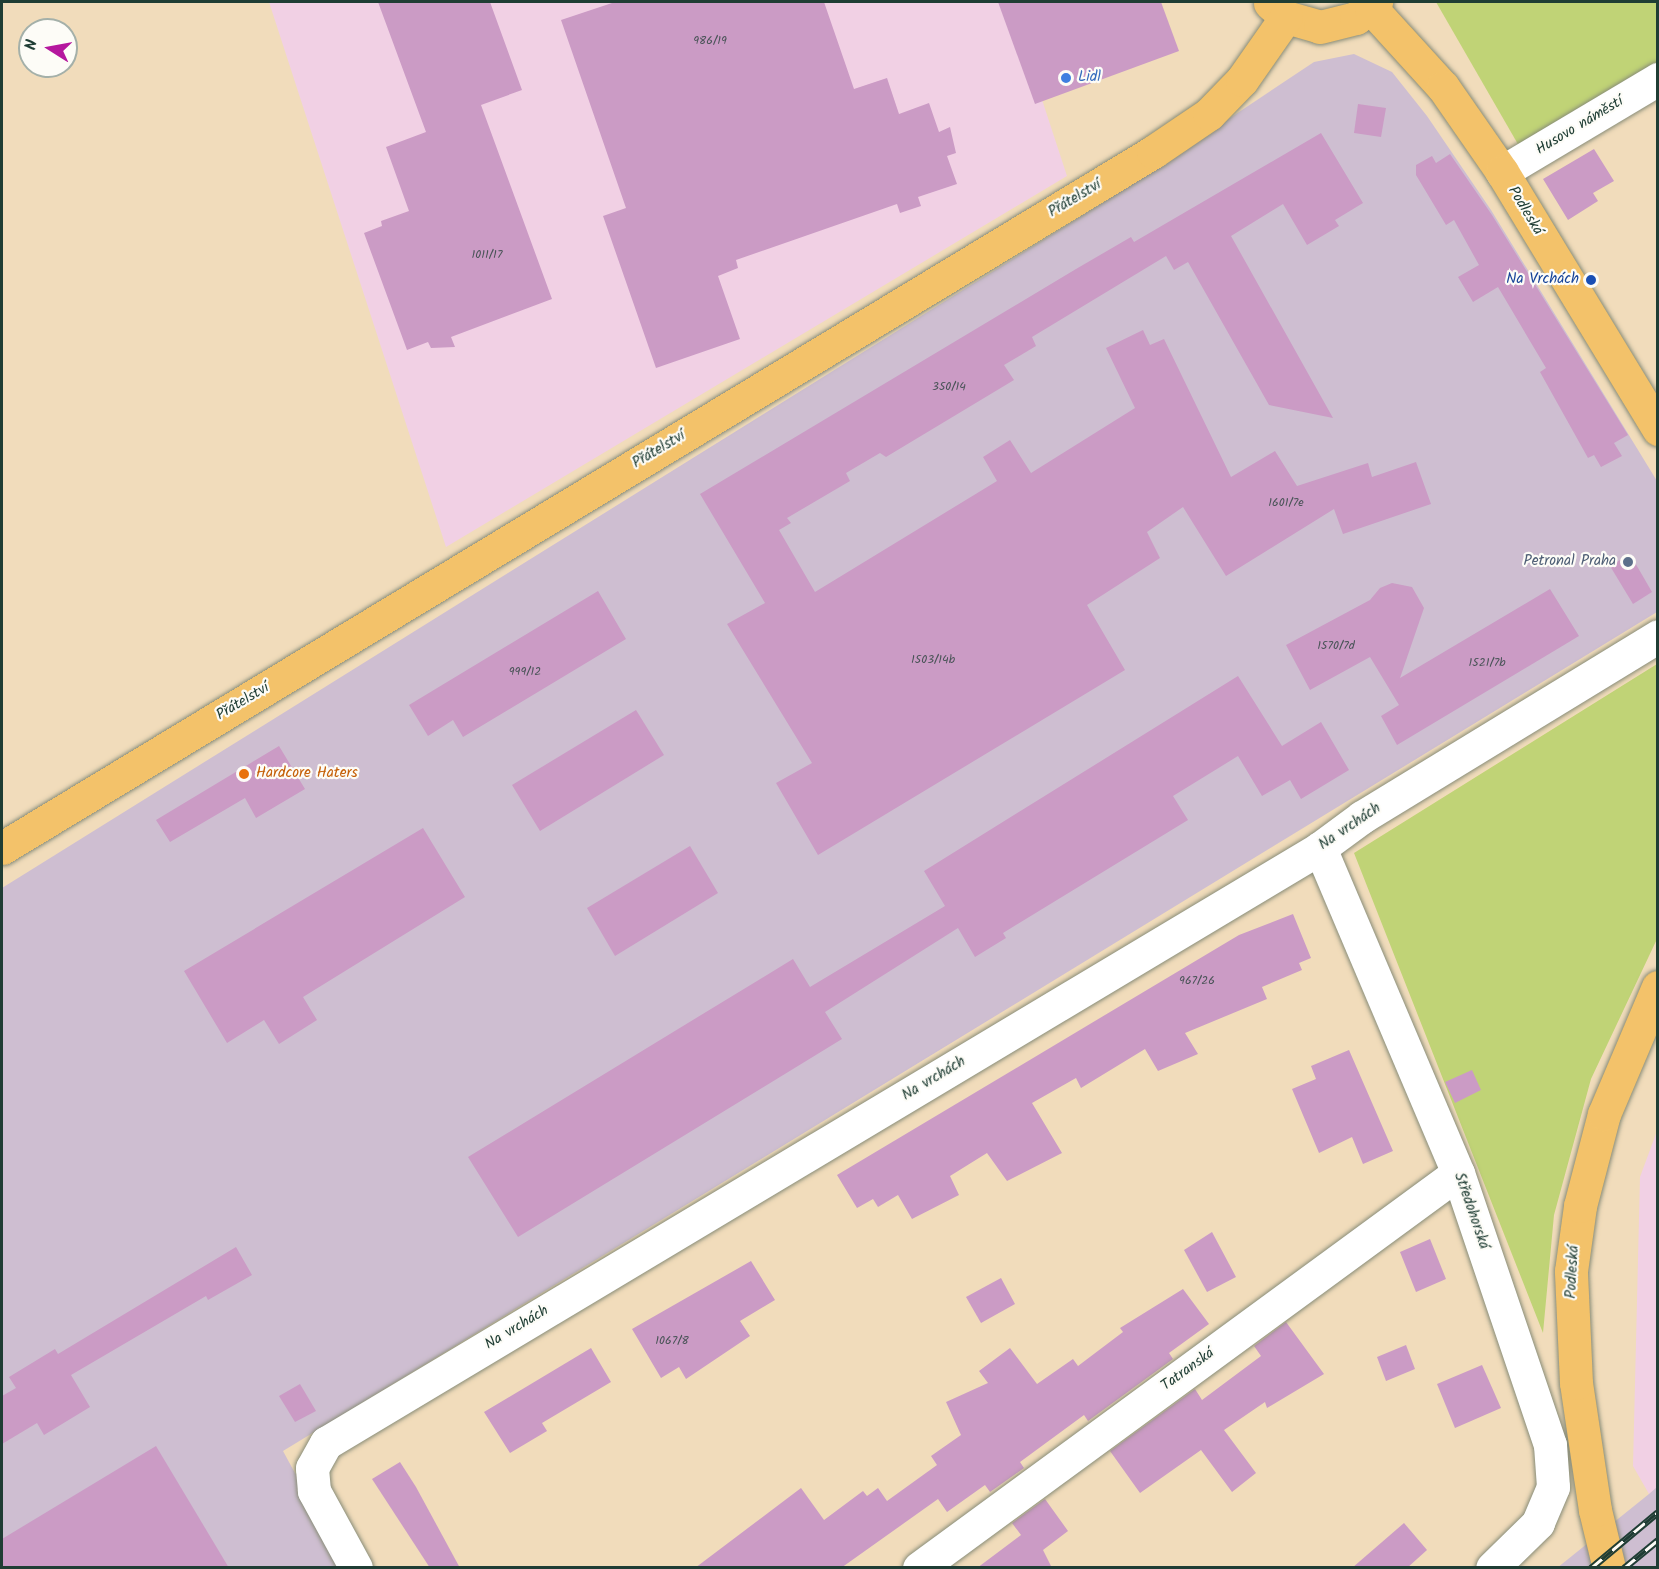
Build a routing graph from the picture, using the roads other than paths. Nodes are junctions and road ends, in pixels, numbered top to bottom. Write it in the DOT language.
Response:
graph roads {
  1 [pos="1374,5"];
  2 [pos="1277,9"];
  3 [pos="1658,79"];
  4 [pos="1502,172"];
  5 [pos="1658,429"];
  6 [pos="1658,636"];
  7 [pos="2,848"];
  8 [pos="1320,848"];
  9 [pos="1658,987"];
  10 [pos="1458,1173"];
  11 [pos="356,1568"];
  12 [pos="919,1568"];
  13 [pos="1492,1568"];
  14 [pos="1609,1568"];
  1 -- 2 [label="main road, Přátelství"];
  1 -- 4 [label="main road, Podleská"];
  2 -- 7 [label="main road, Přátelství"];
  3 -- 4 [label="street, Husovo náměstí"];
  4 -- 5 [label="main road, Podleská"];
  6 -- 8 [label="street, Na vrchách"];
  8 -- 10 [label="street, Středohorská"];
  8 -- 11 [label="street, Na vrchách"];
  9 -- 14 [label="main road, Podleská"];
  10 -- 12 [label="street, Tatranská"];
  10 -- 13 [label="street, Středohorská"];
}
